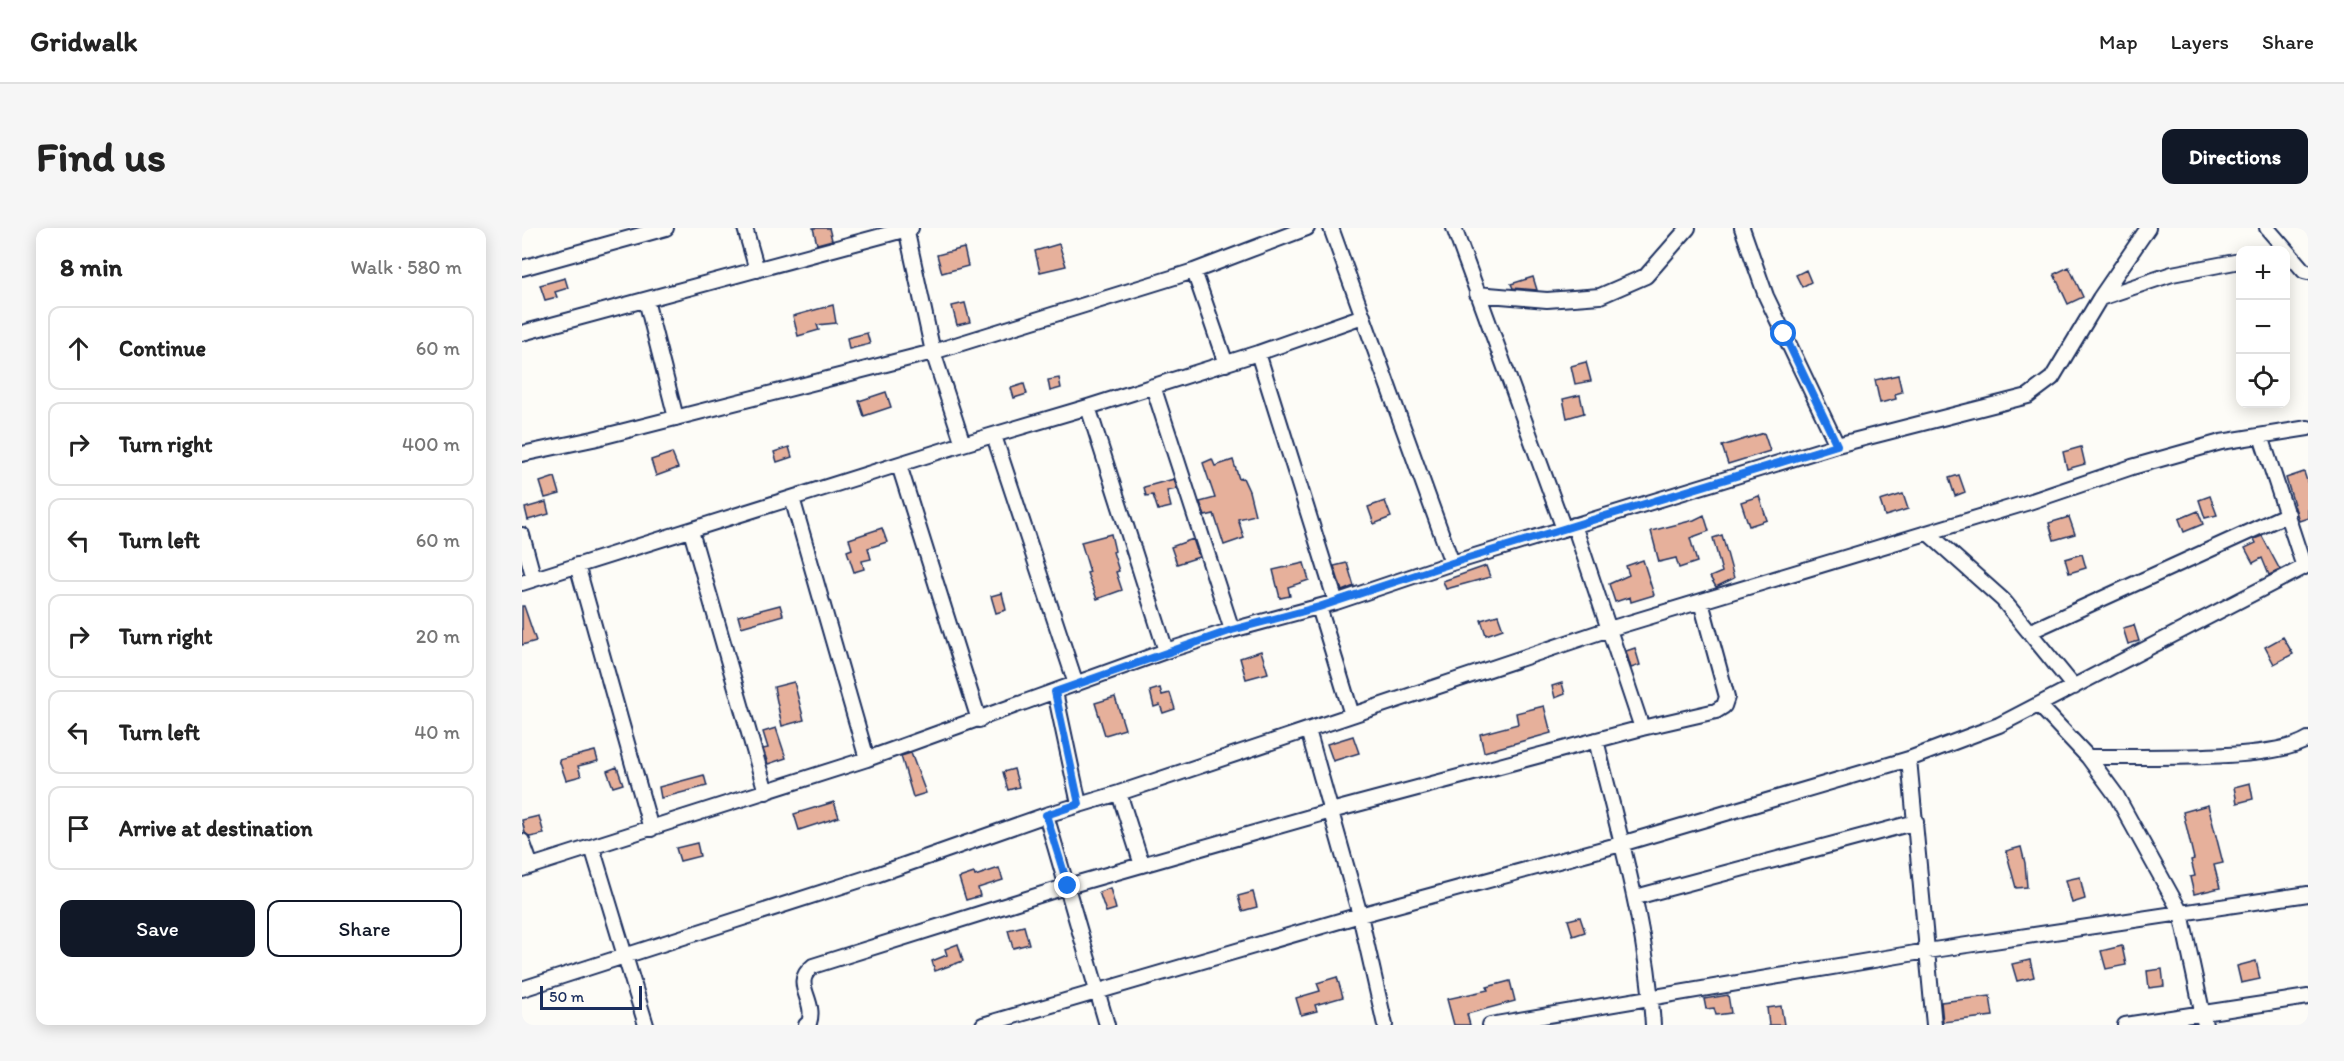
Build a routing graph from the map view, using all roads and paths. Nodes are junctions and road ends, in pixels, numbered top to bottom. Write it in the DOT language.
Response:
graph roads {
  1 [pos="666,228"];
  2 [pos="745,228"];
  3 [pos="908,228"];
  4 [pos="1307,228"];
  5 [pos="1332,228"];
  6 [pos="1454,228"];
  7 [pos="1670,228"];
  8 [pos="1688,228"];
  9 [pos="1742,228"];
  10 [pos="2148,228"];
  11 [pos="2267,228"];
  12 [pos="1675,242"];
  13 [pos="2280,246"];
  14 [pos="2290,257"];
  15 [pos="2236,262"];
  16 [pos="522,268"];
  17 [pos="757,270"];
  18 [pos="2307,270"];
  19 [pos="1194,271"];
  20 [pos="1477,294"];
  21 [pos="2100,298"];
  22 [pos="646,300"];
  23 [pos="1363,316"];
  24 [pos="522,333"];
  25 [pos="933,352"];
  26 [pos="1258,353"];
  27 [pos="1226,364"];
  28 [pos="1153,386"];
  29 [pos="1088,407"];
  30 [pos="676,418"];
  31 [pos="2308,428"];
  32 [pos="994,436"];
  33 [pos="2261,436"];
  34 [pos="963,444"];
  35 [pos="1837,445"];
  36 [pos="522,454"];
  37 [pos="899,465"];
  38 [pos="792,498"];
  39 [pos="2288,514"];
  40 [pos="1569,527"];
  41 [pos="692,531"];
  42 [pos="1928,533"];
  43 [pos="522,536"];
  44 [pos="1452,563"];
  45 [pos="577,565"];
  46 [pos="2306,566"];
  47 [pos="528,581"];
  48 [pos="1336,602"];
  49 [pos="1701,602"];
  50 [pos="1319,607"];
  51 [pos="1609,629"];
  52 [pos="1232,630"];
  53 [pos="2029,632"];
  54 [pos="1166,651"];
  55 [pos="1076,684"];
  56 [pos="2074,687"];
  57 [pos="1055,692"];
  58 [pos="2038,705"];
  59 [pos="1352,715"];
  60 [pos="979,720"];
  61 [pos="1642,728"];
  62 [pos="1308,730"];
  63 [pos="2308,739"];
  64 [pos="1596,740"];
  65 [pos="2088,757"];
  66 [pos="867,759"];
  67 [pos="1909,759"];
  68 [pos="766,792"];
  69 [pos="1119,793"];
  70 [pos="1079,804"];
  71 [pos="1331,811"];
  72 [pos="1046,815"];
  73 [pos="1916,822"];
  74 [pos="651,829"];
  75 [pos="522,841"];
  76 [pos="1622,844"];
  77 [pos="592,847"];
  78 [pos="1142,865"];
  79 [pos="527,867"];
  80 [pos="1068,886"];
  81 [pos="2308,894"];
  82 [pos="1636,897"];
  83 [pos="2181,913"];
  84 [pos="1360,915"];
  85 [pos="1927,951"];
  86 [pos="625,956"];
  87 [pos="522,988"];
  88 [pos="1098,991"];
  89 [pos="2308,997"];
  90 [pos="1651,998"];
  91 [pos="2204,1019"];
  92 [pos="646,1025"];
  93 [pos="806,1025"];
  94 [pos="983,1025"];
  95 [pos="1107,1025"];
  96 [pos="1385,1025"];
  97 [pos="1490,1025"];
  98 [pos="1653,1025"];
  99 [pos="1934,1025"];
  100 [pos="2125,1025"];
  1 -- 16 [label="street"];
  2 -- 17 [label="street"];
  3 -- 17 [label="street"];
  3 -- 25 [label="street"];
  4 -- 19 [label="street"];
  5 -- 23 [label="street"];
  6 -- 20 [label="street"];
  7 -- 12 [label="street"];
  8 -- 12 [label="street"];
  9 -- 35 [label="street"];
  10 -- 21 [label="street"];
  11 -- 13 [label="street"];
  12 -- 20 [label="street"];
  14 -- 18 [label="street"];
  15 -- 21 [label="street"];
  17 -- 22 [label="street"];
  19 -- 25 [label="street"];
  19 -- 27 [label="street"];
  20 -- 40 [label="street"];
  21 -- 35 [label="street"];
  22 -- 24 [label="street"];
  22 -- 30 [label="street"];
  23 -- 26 [label="street"];
  23 -- 44 [label="street"];
  25 -- 30 [label="street"];
  25 -- 34 [label="street"];
  26 -- 27 [label="street"];
  26 -- 48 [label="street"];
  27 -- 28 [label="street"];
  28 -- 29 [label="street"];
  28 -- 52 [label="street"];
  29 -- 32 [label="street"];
  29 -- 54 [label="street"];
  30 -- 36 [label="street"];
  31 -- 33 [label="street"];
  32 -- 34 [label="street"];
  32 -- 55 [label="street"];
  33 -- 39 [label="street"];
  33 -- 42 [label="street"];
  34 -- 37 [label="street"];
  35 -- 40 [label="street"];
  37 -- 38 [label="street"];
  37 -- 60 [label="street"];
  38 -- 41 [label="street"];
  38 -- 66 [label="street"];
  39 -- 46 [label="street"];
  39 -- 53 [label="street"];
  40 -- 44 [label="street"];
  40 -- 51 [label="street"];
  41 -- 45 [label="street"];
  41 -- 68 [label="street"];
  42 -- 49 [label="street"];
  42 -- 53 [label="street"];
  43 -- 47 [label="street"];
  44 -- 48 [label="street"];
  45 -- 47 [label="street"];
  45 -- 74 [label="street"];
  46 -- 56 [label="street"];
  48 -- 50 [label="street"];
  49 -- 51 [label="street"];
  49 -- 61 [label="street"];
  50 -- 52 [label="street"];
  50 -- 59 [label="street"];
  51 -- 59 [label="street"];
  51 -- 61 [label="street"];
  52 -- 54 [label="street"];
  53 -- 56 [label="street"];
  54 -- 55 [label="street"];
  55 -- 57 [label="street"];
  56 -- 58 [label="street"];
  57 -- 60 [label="street"];
  57 -- 70 [label="street"];
  58 -- 65 [label="street"];
  58 -- 67 [label="street"];
  59 -- 62 [label="street"];
  60 -- 66 [label="street"];
  61 -- 64 [label="street"];
  62 -- 69 [label="street"];
  62 -- 71 [label="street"];
  63 -- 65 [label="street"];
  64 -- 71 [label="street"];
  64 -- 76 [label="street"];
  65 -- 83 [label="street"];
  66 -- 68 [label="street"];
  67 -- 73 [label="street"];
  67 -- 76 [label="street"];
  68 -- 74 [label="street"];
  69 -- 70 [label="street"];
  69 -- 78 [label="street"];
  70 -- 72 [label="street"];
  71 -- 78 [label="street"];
  71 -- 84 [label="street"];
  72 -- 80 [label="street"];
  72 -- 86 [label="street"];
  73 -- 82 [label="street"];
  73 -- 85 [label="street"];
  74 -- 77 [label="street"];
  75 -- 79 [label="street"];
  76 -- 82 [label="street"];
  76 -- 84 [label="street"];
  77 -- 79 [label="street"];
  77 -- 86 [label="street"];
  78 -- 80 [label="street"];
  80 -- 88 [label="street"];
  80 -- 93 [label="street"];
  81 -- 83 [label="street"];
  82 -- 90 [label="street"];
  83 -- 85 [label="street"];
  83 -- 91 [label="street"];
  84 -- 88 [label="street"];
  84 -- 96 [label="street"];
  85 -- 90 [label="street"];
  85 -- 99 [label="street"];
  86 -- 87 [label="street"];
  86 -- 92 [label="street"];
  88 -- 94 [label="street"];
  88 -- 95 [label="street"];
  89 -- 91 [label="street"];
  90 -- 97 [label="street"];
  90 -- 98 [label="street"];
  91 -- 100 [label="street"];
}
